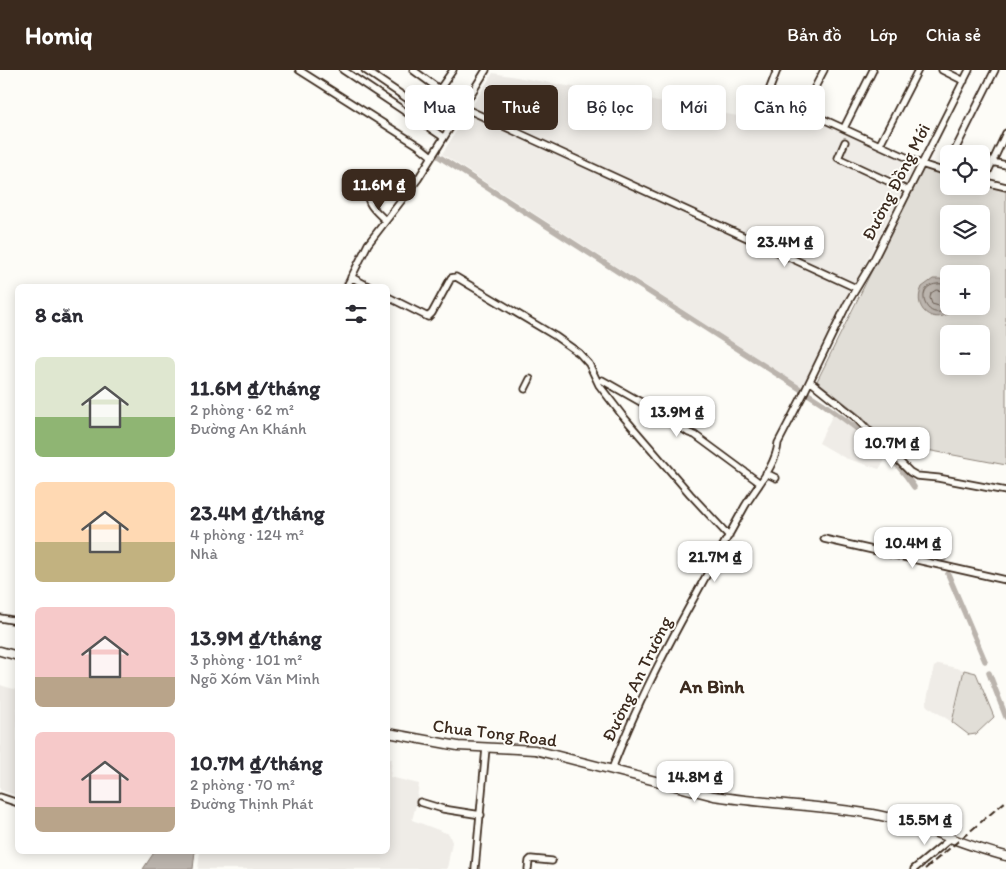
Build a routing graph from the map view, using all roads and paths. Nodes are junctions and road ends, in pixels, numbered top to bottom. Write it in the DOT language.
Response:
graph roads {
  1 [pos="299,70"];
  2 [pos="343,70"];
  3 [pos="365,70"];
  4 [pos="413,70"];
  5 [pos="453,70"];
  6 [pos="486,70"];
  7 [pos="777,70"];
  8 [pos="824,70"];
  9 [pos="873,70"];
  10 [pos="918,70"];
  11 [pos="942,70"];
  12 [pos="969,70"];
  13 [pos="994,70"];
  14 [pos="964,81"];
  15 [pos="434,85"];
  16 [pos="443,85"];
  17 [pos="771,85"];
  18 [pos="816,85"];
  19 [pos="474,88"];
  20 [pos="405,96"];
  21 [pos="474,113"];
  22 [pos="825,119"];
  23 [pos="844,128"];
  24 [pos="448,130"];
  25 [pos="1006,132"];
  26 [pos="444,137"];
  27 [pos="845,142"];
  28 [pos="880,144"];
  29 [pos="957,145"];
  30 [pos="432,157"];
  31 [pos="992,162"];
  32 [pos="921,164"];
  33 [pos="1006,165"];
  34 [pos="990,166"];
  35 [pos="940,170"];
  36 [pos="990,184"];
  37 [pos="1006,187"];
  38 [pos="907,190"];
  39 [pos="368,192"];
  40 [pos="385,220"];
  41 [pos="349,281"];
  42 [pos="856,288"];
  43 [pos="390,298"];
  44 [pos="530,379"];
  45 [pos="602,380"];
  46 [pos="808,384"];
  47 [pos="526,388"];
  48 [pos="804,393"];
  49 [pos="766,473"];
  50 [pos="776,478"];
  51 [pos="760,482"];
  52 [pos="1006,491"];
  53 [pos="729,536"];
  54 [pos="824,538"];
  55 [pos="1006,580"];
  56 [pos="0,618"];
  57 [pos="15,620"];
  58 [pos="0,651"];
  59 [pos="15,655"];
  60 [pos="390,733"];
  61 [pos="486,748"];
  62 [pos="612,769"];
  63 [pos="0,797"];
  64 [pos="15,802"];
  65 [pos="420,802"];
  66 [pos="481,815"];
  67 [pos="950,839"];
  68 [pos="1006,856"];
  69 [pos="552,861"];
  70 [pos="475,869"];
  71 [pos="528,869"];
  72 [pos="914,869"];
  1 -- 30 [label="street"];
  2 -- 26 [label="street"];
  3 -- 20 [label="street"];
  4 -- 15 [label="street"];
  5 -- 16 [label="street"];
  6 -- 19 [label="street"];
  7 -- 17 [label="street"];
  8 -- 18 [label="street"];
  9 -- 23 [label="street"];
  10 -- 28 [label="street"];
  11 -- 14 [label="street"];
  12 -- 14 [label="street, Đường Đồng Mới"];
  13 -- 29 [label="street"];
  14 -- 32 [label="street, Đường Đồng Mới"];
  21 -- 42 [label="street"];
  22 -- 23 [label="street"];
  23 -- 28 [label="street"];
  24 -- 26 [label="street"];
  25 -- 31 [label="street"];
  26 -- 30 [label="street"];
  27 -- 38 [label="street"];
  28 -- 32 [label="street"];
  30 -- 40 [label="street"];
  31 -- 33 [label="street"];
  31 -- 34 [label="street"];
  32 -- 35 [label="street"];
  32 -- 38 [label="street, Đường Đồng Mới"];
  36 -- 37 [label="street"];
  38 -- 42 [label="street, Đường Đồng Mới"];
  39 -- 40 [label="street"];
  40 -- 41 [label="street"];
  42 -- 46 [label="street, Đường Đồng Mới"];
  43 -- 53 [label="street"];
  44 -- 47 [label="street"];
  45 -- 51 [label="street"];
  46 -- 48 [label="street, Đường Đồng Mới"];
  46 -- 52 [label="street"];
  48 -- 49 [label="street, Đường An Trường"];
  49 -- 50 [label="street"];
  49 -- 51 [label="street, Đường An Trường"];
  51 -- 53 [label="street, Đường An Trường"];
  53 -- 62 [label="street, Đường An Trường"];
  54 -- 55 [label="street"];
  56 -- 57 [label="street"];
  58 -- 59 [label="main road"];
  60 -- 61 [label="main road, Chua Tong Road"];
  61 -- 62 [label="main road, Chua Tong Road"];
  61 -- 66 [label="street"];
  62 -- 67 [label="main road, Chua Tong Road"];
  63 -- 64 [label="street"];
  65 -- 66 [label="street"];
  66 -- 70 [label="street"];
  67 -- 68 [label="main road, Chua Tong Road"];
  67 -- 72 [label="street"];
  69 -- 71 [label="street"];
}
